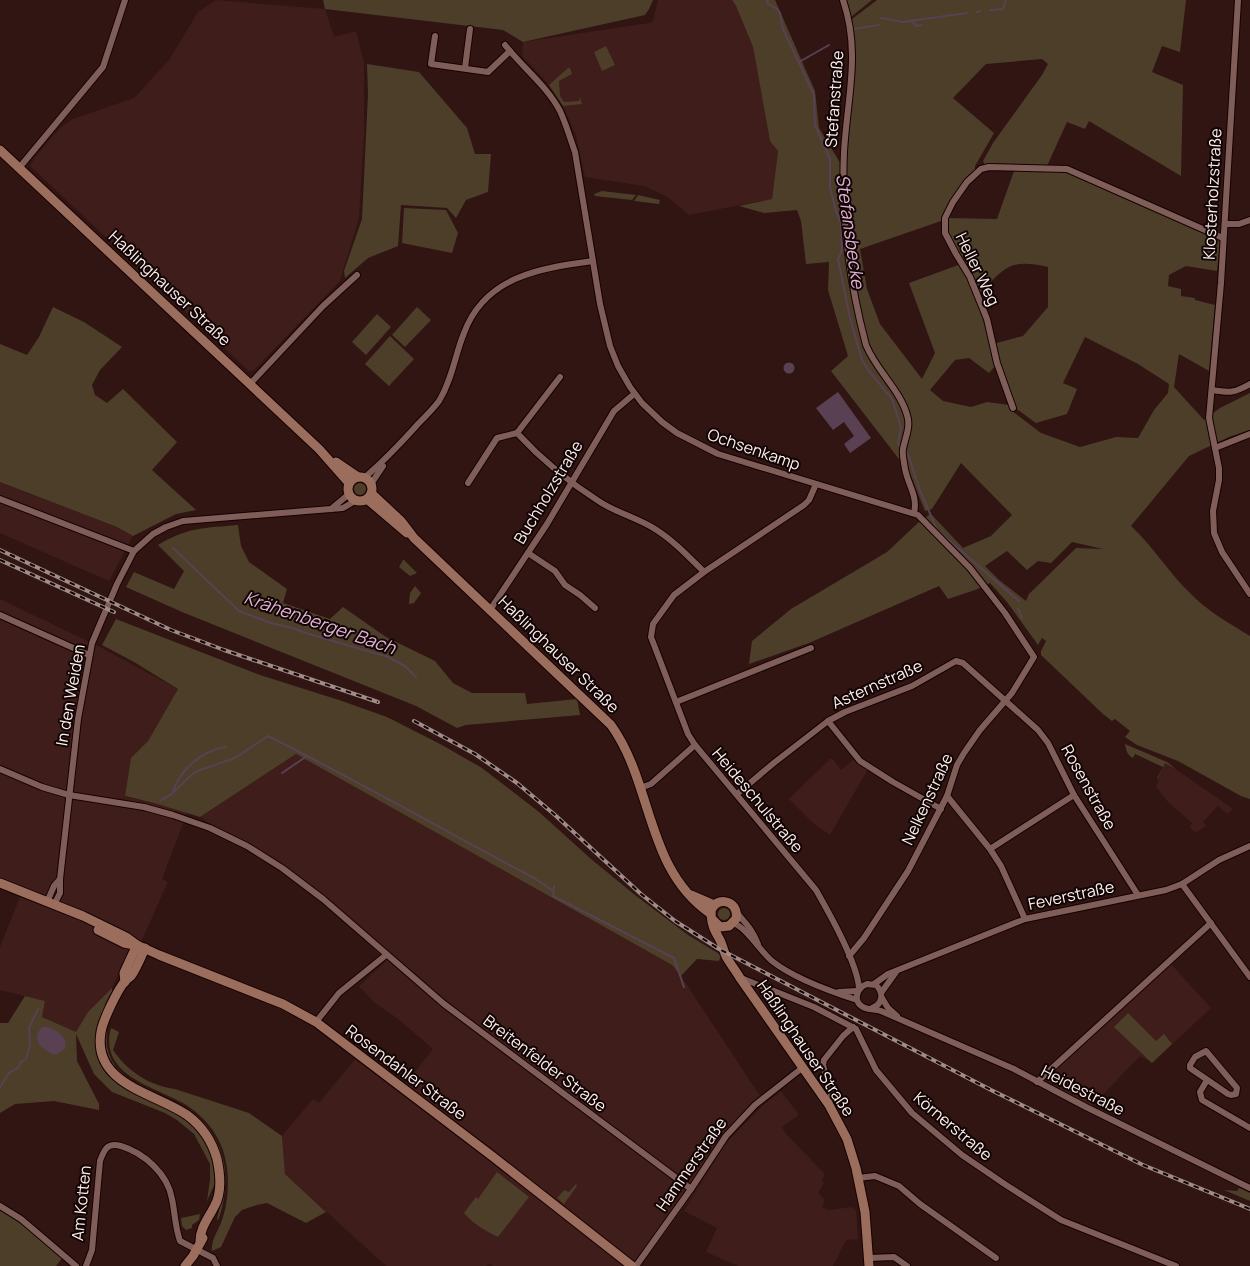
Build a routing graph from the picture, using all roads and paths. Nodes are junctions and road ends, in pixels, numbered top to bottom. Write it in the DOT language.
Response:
graph roads {
  1 [pos="125,0"];
  2 [pos="844,0"];
  3 [pos="1238,0"];
  4 [pos="470,29"];
  5 [pos="435,36"];
  6 [pos="465,68"];
  7 [pos="0,150"];
  8 [pos="19,168"];
  9 [pos="1250,220"];
  10 [pos="1225,224"];
  11 [pos="1223,238"];
  12 [pos="593,261"];
  13 [pos="357,275"];
  14 [pos="560,377"];
  15 [pos="250,384"];
  16 [pos="1250,384"];
  17 [pos="1212,390"];
  18 [pos="634,394"];
  19 [pos="1013,408"];
  20 [pos="517,434"];
  21 [pos="1250,434"];
  22 [pos="1215,444"];
  23 [pos="319,449"];
  24 [pos="571,482"];
  25 [pos="349,483"];
  26 [pos="468,483"];
  27 [pos="816,484"];
  28 [pos="366,486"];
  29 [pos="352,498"];
  30 [pos="0,499"];
  31 [pos="914,513"];
  32 [pos="134,551"];
  33 [pos="528,553"];
  34 [pos="704,572"];
  35 [pos="1250,594"];
  36 [pos="595,608"];
  37 [pos="490,610"];
  38 [pos="0,615"];
  39 [pos="811,648"];
  40 [pos="89,655"];
  41 [pos="1034,657"];
  42 [pos="676,702"];
  43 [pos="1006,702"];
  44 [pos="828,721"];
  45 [pos="695,745"];
  46 [pos="0,769"];
  47 [pos="640,788"];
  48 [pos="737,794"];
  49 [pos="1074,794"];
  50 [pos="69,795"];
  51 [pos="947,796"];
  52 [pos="940,809"];
  53 [pos="1250,846"];
  54 [pos="990,849"];
  55 [pos="0,883"];
  56 [pos="1182,884"];
  57 [pos="1138,895"];
  58 [pos="51,903"];
  59 [pos="712,913"];
  60 [pos="737,913"];
  61 [pos="1025,919"];
  62 [pos="1211,924"];
  63 [pos="729,925"];
  64 [pos="720,940"];
  65 [pos="141,947"];
  66 [pos="760,950"];
  67 [pos="386,955"];
  68 [pos="849,956"];
  69 [pos="896,972"];
  70 [pos="856,975"];
  71 [pos="1250,977"];
  72 [pos="740,978"];
  73 [pos="872,984"];
  74 [pos="858,990"];
  75 [pos="834,992"];
  76 [pos="881,996"];
  77 [pos="857,1000"];
  78 [pos="872,1008"];
  79 [pos="902,1020"];
  80 [pos="316,1022"];
  81 [pos="853,1027"];
  82 [pos="802,1068"];
  83 [pos="1207,1080"];
  84 [pos="1037,1082"];
  85 [pos="829,1106"];
  86 [pos="1250,1128"];
  87 [pos="858,1178"];
  88 [pos="1250,1188"];
  89 [pos="691,1189"];
  90 [pos="0,1206"];
  91 [pos="195,1253"];
  92 [pos="996,1258"];
  93 [pos="869,1262"];
  94 [pos="76,1266"];
  95 [pos="86,1266"];
  96 [pos="185,1266"];
  97 [pos="217,1266"];
  98 [pos="632,1266"];
  99 [pos="636,1266"];
  100 [pos="907,1266"];
  101 [pos="1176,1266"];
  1 -- 8 [label="street"];
  2 -- 31 [label="street, Stefanstraße"];
  3 -- 10 [label="street, Klosterholzstraße"];
  4 -- 6 [label="street"];
  5 -- 6 [label="street, Ochsenkamp"];
  6 -- 12 [label="street, Ochsenkamp"];
  7 -- 8 [label="main road, Haßlinghauser Straße"];
  8 -- 15 [label="main road, Haßlinghauser Straße"];
  9 -- 10 [label="street"];
  10 -- 11 [label="street, Klosterholzstraße"];
  11 -- 17 [label="street, Klosterholzstraße"];
  11 -- 19 [label="street, Heller Weg"];
  12 -- 18 [label="street, Ochsenkamp"];
  12 -- 28 [label="street"];
  13 -- 15 [label="street"];
  14 -- 20 [label="street"];
  15 -- 23 [label="main road, Haßlinghauser Straße"];
  16 -- 17 [label="street"];
  17 -- 22 [label="street, Klosterholzstraße"];
  18 -- 24 [label="street, Buchholzstraße"];
  18 -- 27 [label="street, Ochsenkamp"];
  20 -- 24 [label="street"];
  20 -- 26 [label="street"];
  21 -- 22 [label="street"];
  22 -- 35 [label="street, Klosterholzstraße"];
  23 -- 25 [label="main road, Haßlinghauser Straße"];
  23 -- 28 [label="main road, Haßlinghauser Straße"];
  24 -- 33 [label="street, Buchholzstraße"];
  24 -- 34 [label="street"];
  25 -- 28 [label="main road"];
  25 -- 29 [label="main road"];
  27 -- 31 [label="street, Ochsenkamp"];
  27 -- 34 [label="street"];
  28 -- 29 [label="main road"];
  28 -- 37 [label="main road, Haßlinghauser Straße"];
  29 -- 32 [label="street, In den Weiden"];
  30 -- 32 [label="street"];
  31 -- 41 [label="street, Ochsenkamp"];
  32 -- 40 [label="street, In den Weiden"];
  33 -- 36 [label="street"];
  33 -- 37 [label="street, Buchholzstraße"];
  34 -- 42 [label="street, Heideschulstraße"];
  37 -- 47 [label="main road, Haßlinghauser Straße"];
  38 -- 40 [label="street"];
  39 -- 42 [label="street"];
  40 -- 50 [label="street, In den Weiden"];
  41 -- 43 [label="street, Nelkenstraße"];
  42 -- 45 [label="street, Heideschulstraße"];
  43 -- 44 [label="street, Asternstraße"];
  43 -- 49 [label="street, Rosenstraße"];
  43 -- 51 [label="street, Nelkenstraße"];
  44 -- 48 [label="street, Asternstraße"];
  44 -- 52 [label="street"];
  45 -- 47 [label="street"];
  45 -- 48 [label="street, Heideschulstraße"];
  46 -- 50 [label="street, Breitenfelder Straße"];
  47 -- 59 [label="main road, Haßlinghauser Straße"];
  48 -- 68 [label="street, Heideschulstraße"];
  49 -- 54 [label="street"];
  49 -- 57 [label="street, Rosenstraße"];
  50 -- 58 [label="street, In den Weiden"];
  50 -- 67 [label="street, Breitenfelder Straße"];
  51 -- 52 [label="street, Nelkenstraße"];
  51 -- 54 [label="street"];
  52 -- 68 [label="street, Nelkenstraße"];
  53 -- 56 [label="street, Feverstraße"];
  54 -- 61 [label="street"];
  55 -- 58 [label="main road, Rosendahler Straße"];
  56 -- 57 [label="street, Feverstraße"];
  56 -- 62 [label="street"];
  57 -- 61 [label="street, Feverstraße"];
  58 -- 65 [label="main road, Rosendahler Straße"];
  59 -- 60 [label="main road"];
  59 -- 63 [label="main road"];
  59 -- 64 [label="main road, Haßlinghauser Straße"];
  60 -- 63 [label="main road"];
  60 -- 66 [label="street, Heidestraße"];
  61 -- 69 [label="street, Feverstraße"];
  62 -- 71 [label="street"];
  62 -- 84 [label="street"];
  63 -- 64 [label="main road"];
  63 -- 66 [label="street, Heidestraße"];
  64 -- 72 [label="main road, Haßlinghauser Straße"];
  65 -- 80 [label="main road, Rosendahler Straße"];
  65 -- 91 [label="main road"];
  66 -- 75 [label="street, Heidestraße"];
  67 -- 80 [label="street"];
  67 -- 89 [label="street, Breitenfelder Straße"];
  68 -- 70 [label="street, Heideschulstraße"];
  69 -- 73 [label="street, Feverstraße"];
  69 -- 76 [label="street"];
  70 -- 73 [label="street"];
  70 -- 74 [label="street, Heideschulstraße"];
  72 -- 81 [label="street"];
  72 -- 82 [label="main road, Haßlinghauser Straße"];
  73 -- 74 [label="street, Heidestraße"];
  73 -- 76 [label="street, Heidestraße"];
  74 -- 75 [label="street, Heidestraße"];
  74 -- 77 [label="street"];
  75 -- 77 [label="street, Heidestraße"];
  76 -- 78 [label="street"];
  76 -- 79 [label="street, Heidestraße"];
  77 -- 78 [label="street, Heidestraße"];
  78 -- 79 [label="street, Heidestraße"];
  79 -- 84 [label="street, Heidestraße"];
  80 -- 98 [label="main road, Rosendahler Straße"];
  81 -- 85 [label="street"];
  81 -- 101 [label="street, Körnerstraße"];
  82 -- 85 [label="main road, Haßlinghauser Straße"];
  82 -- 89 [label="street, Hammerstraße"];
  83 -- 83 [label="street"];
  83 -- 86 [label="street"];
  84 -- 88 [label="street, Heidestraße"];
  85 -- 87 [label="main road, Haßlinghauser Straße"];
  87 -- 92 [label="street"];
  87 -- 93 [label="main road, Haßlinghauser Straße"];
  89 -- 99 [label="street, Hammerstraße"];
  90 -- 94 [label="street"];
  91 -- 95 [label="street, Am Kotten"];
  91 -- 96 [label="main road"];
  91 -- 97 [label="street, Am Kotten"];
  93 -- 100 [label="street"];
}
